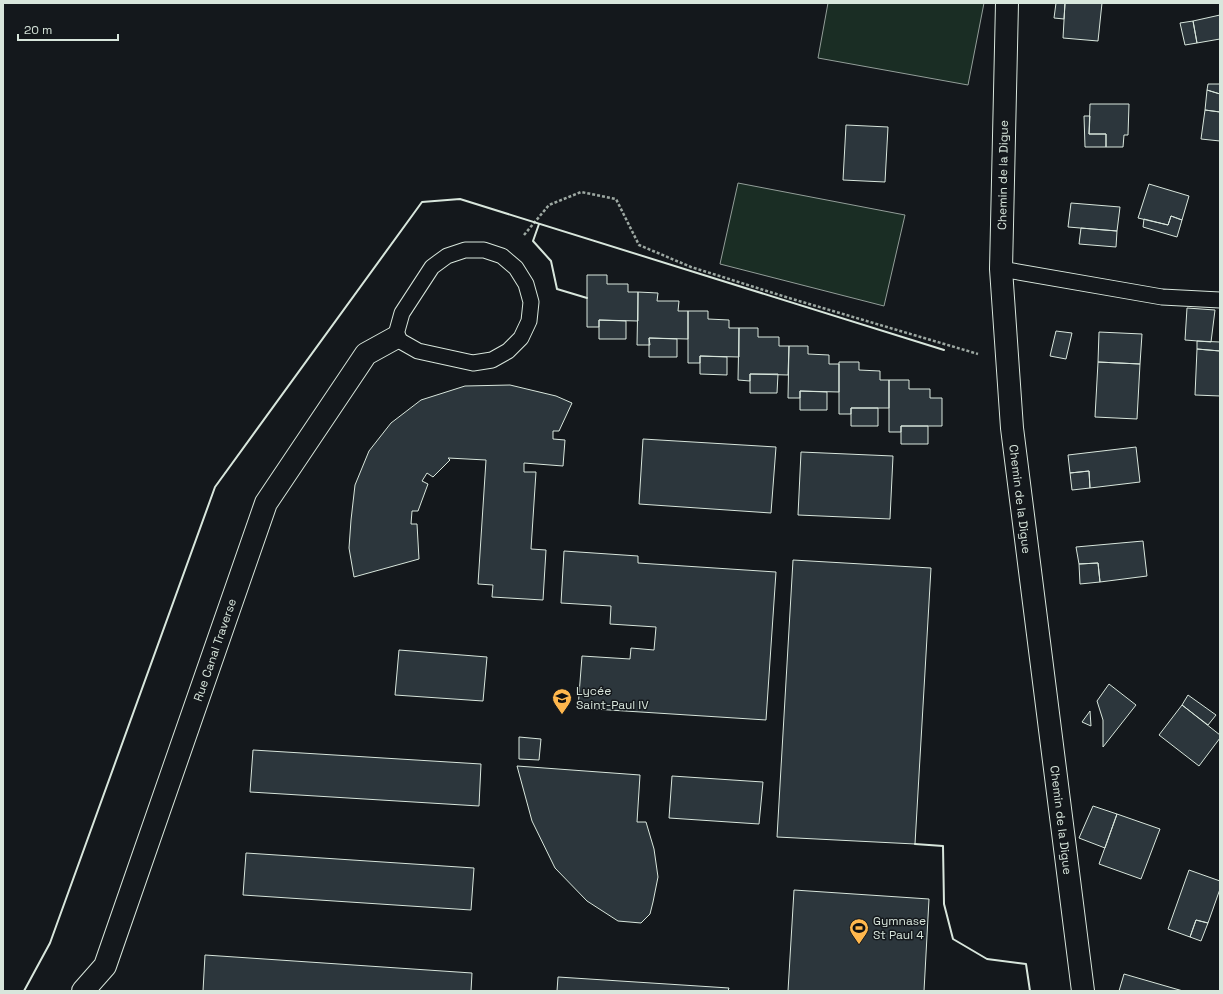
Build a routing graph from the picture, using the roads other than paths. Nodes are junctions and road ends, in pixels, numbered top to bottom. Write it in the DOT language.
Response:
graph roads {
  1 [pos="1007,3"];
  2 [pos="1001,269"];
  3 [pos="1220,300"];
  4 [pos="395,338"];
  5 [pos="83,991"];
  6 [pos="1084,991"];
  1 -- 2 [label="street, Chemin de la Digue"];
  2 -- 3 [label="lane"];
  2 -- 6 [label="street, Chemin de la Digue"];
  4 -- 4 [label="lane"];
  4 -- 5 [label="street, Rue Canal Traverse"];
}
